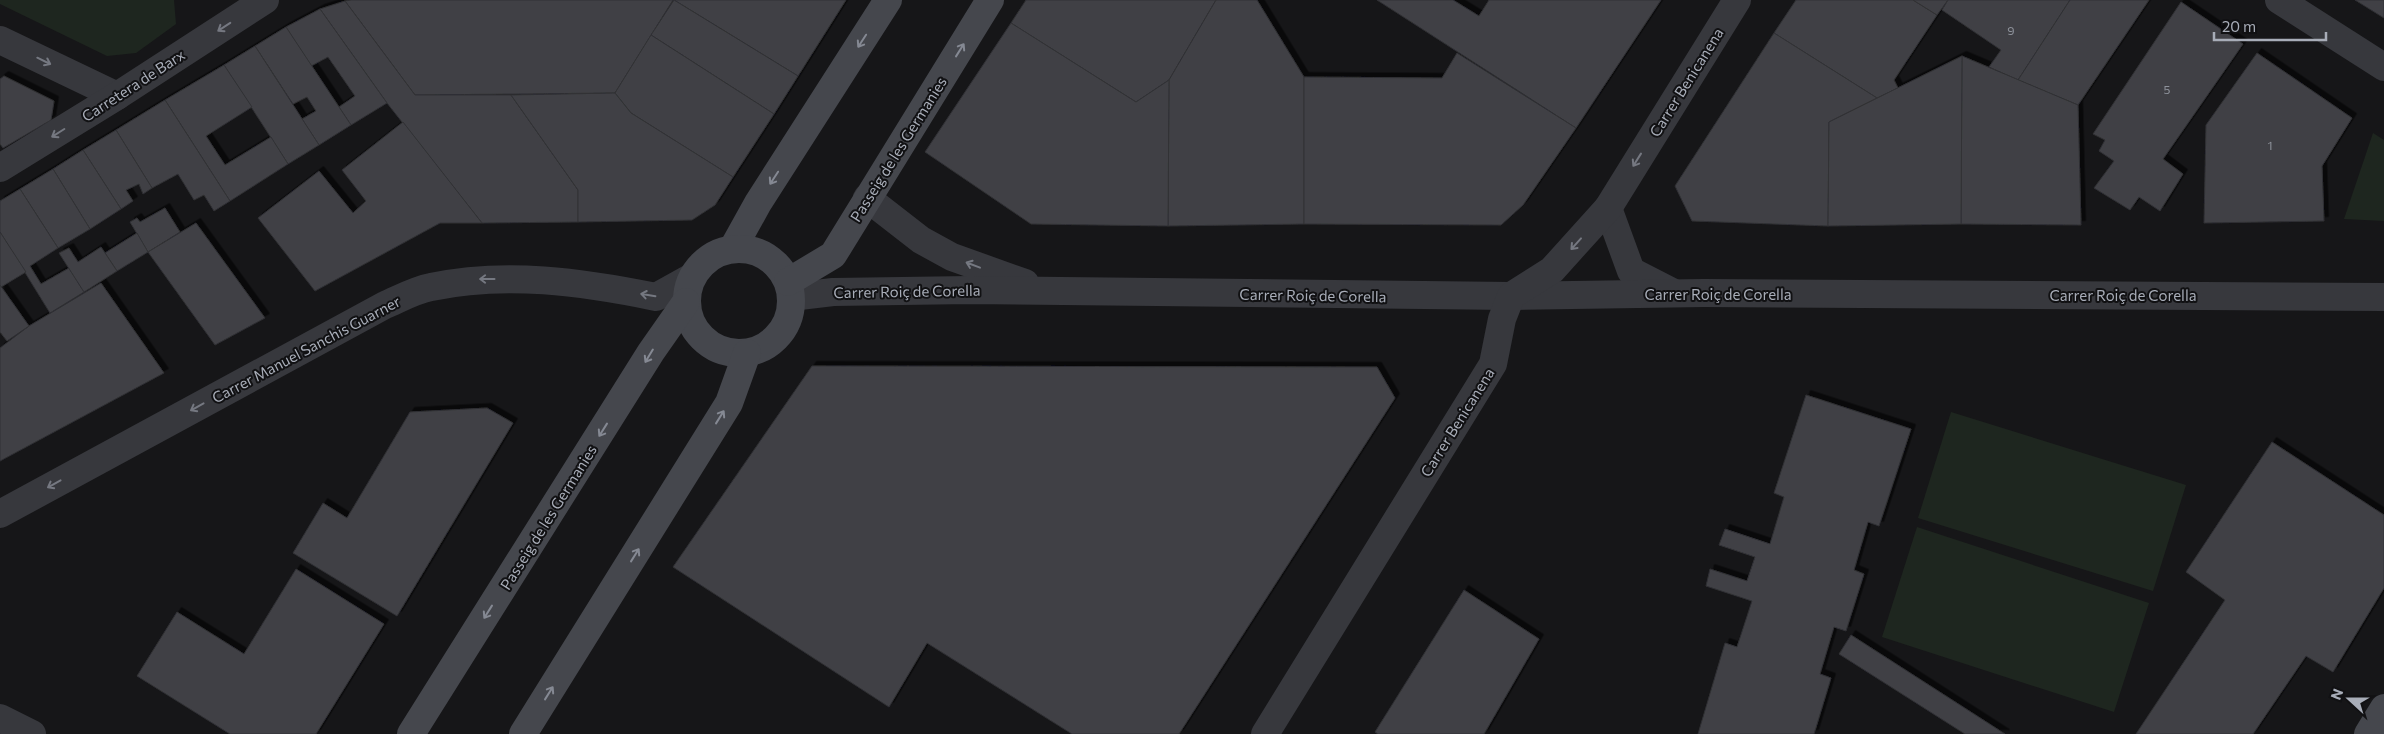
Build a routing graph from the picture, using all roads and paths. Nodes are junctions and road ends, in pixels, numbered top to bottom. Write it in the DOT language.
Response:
graph roads {
  1 [pos="888,0"];
  2 [pos="990,0"];
  3 [pos="1737,0"];
  4 [pos="2279,0"];
  5 [pos="260,1"];
  6 [pos="0,40"];
  7 [pos="2384,67"];
  8 [pos="117,96"];
  9 [pos="0,168"];
  10 [pos="867,198"];
  11 [pos="1608,208"];
  12 [pos="733,248"];
  13 [pos="790,289"];
  14 [pos="689,290"];
  15 [pos="1053,292"];
  16 [pos="1675,294"];
  17 [pos="1511,296"];
  18 [pos="2384,297"];
  19 [pos="747,353"];
  20 [pos="0,514"];
  21 [pos="2384,708"];
  22 [pos="0,718"];
  23 [pos="32,734"];
  24 [pos="411,734"];
  25 [pos="523,734"];
  26 [pos="1265,734"];
  27 [pos="2368,734"];
  1 -- 12 [label="street, one-way"];
  10 -- 2 [label="street, Passeig de les Germanies, one-way"];
  3 -- 11 [label="street, Carrer Benicanena, one-way"];
  4 -- 7 [label="street"];
  5 -- 8 [label="street, Carretera de Barx, one-way"];
  6 -- 8 [label="street, one-way"];
  8 -- 9 [label="street, Carretera de Barx, one-way"];
  10 -- 13 [label="street, Passeig de les Germanies"];
  15 -- 10 [label="street, Carrer Roiç de Corella, one-way"];
  11 -- 16 [label="street"];
  11 -- 17 [label="street, Carrer Benicanena, one-way"];
  12 -- 13 [label="street"];
  12 -- 14 [label="street, Passeig de les Germanies"];
  13 -- 15 [label="street, Carrer Roiç de Corella"];
  13 -- 19 [label="street"];
  14 -- 19 [label="street"];
  14 -- 20 [label="street, Carrer Manuel Sanchis Guarner, one-way"];
  14 -- 24 [label="street, Passeig de les Germanies, one-way"];
  15 -- 17 [label="street, Carrer Roiç de Corella"];
  16 -- 17 [label="street, Carrer Roiç de Corella"];
  16 -- 18 [label="street, Carrer Roiç de Corella"];
  17 -- 26 [label="street, Carrer Benicanena"];
  25 -- 19 [label="street, one-way"];
  21 -- 27 [label="street"];
  22 -- 23 [label="street"];
}
